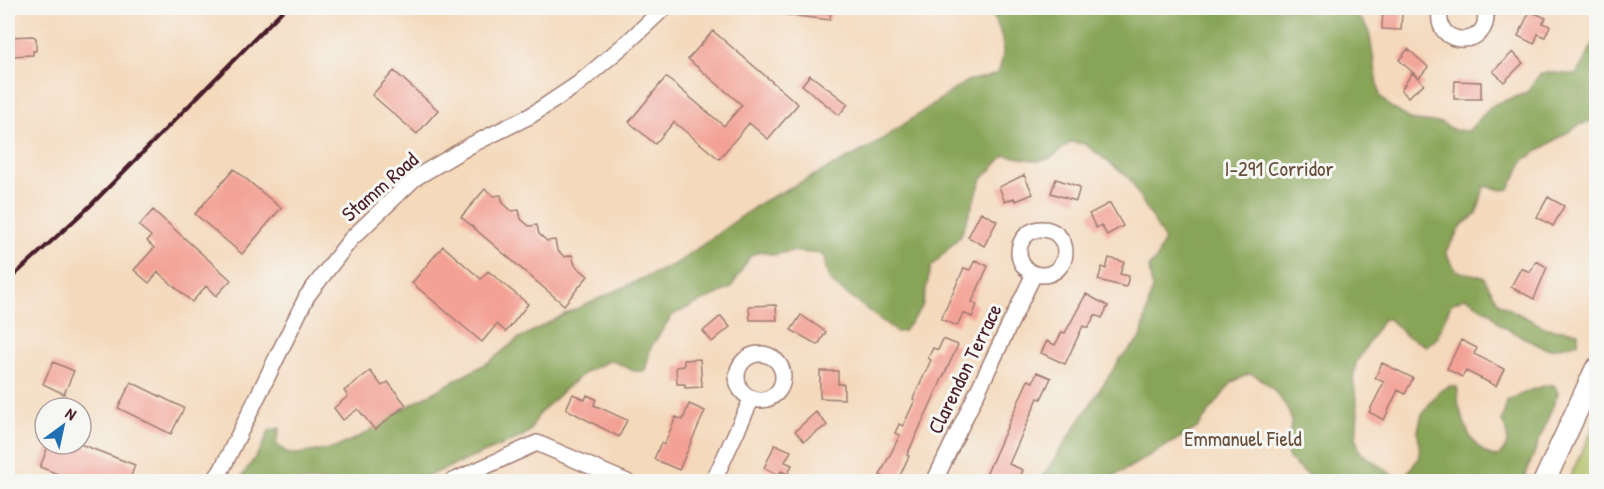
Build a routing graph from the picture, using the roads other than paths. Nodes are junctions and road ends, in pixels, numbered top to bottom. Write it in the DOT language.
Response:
graph roads {
  1 [pos="664,8"];
  2 [pos="1441,8"];
  3 [pos="1484,8"];
  4 [pos="1034,274"];
  5 [pos="1596,369"];
  6 [pos="752,398"];
  7 [pos="213,482"];
  8 [pos="451,482"];
  9 [pos="627,482"];
  10 [pos="713,482"];
  11 [pos="934,482"];
  12 [pos="1544,482"];
  1 -- 7 [label="street, Stamm Road"];
  2 -- 3 [label="street"];
  4 -- 11 [label="street, Clarendon Terrace"];
  5 -- 12 [label="main road"];
  6 -- 10 [label="street"];
  8 -- 9 [label="street"];
}
